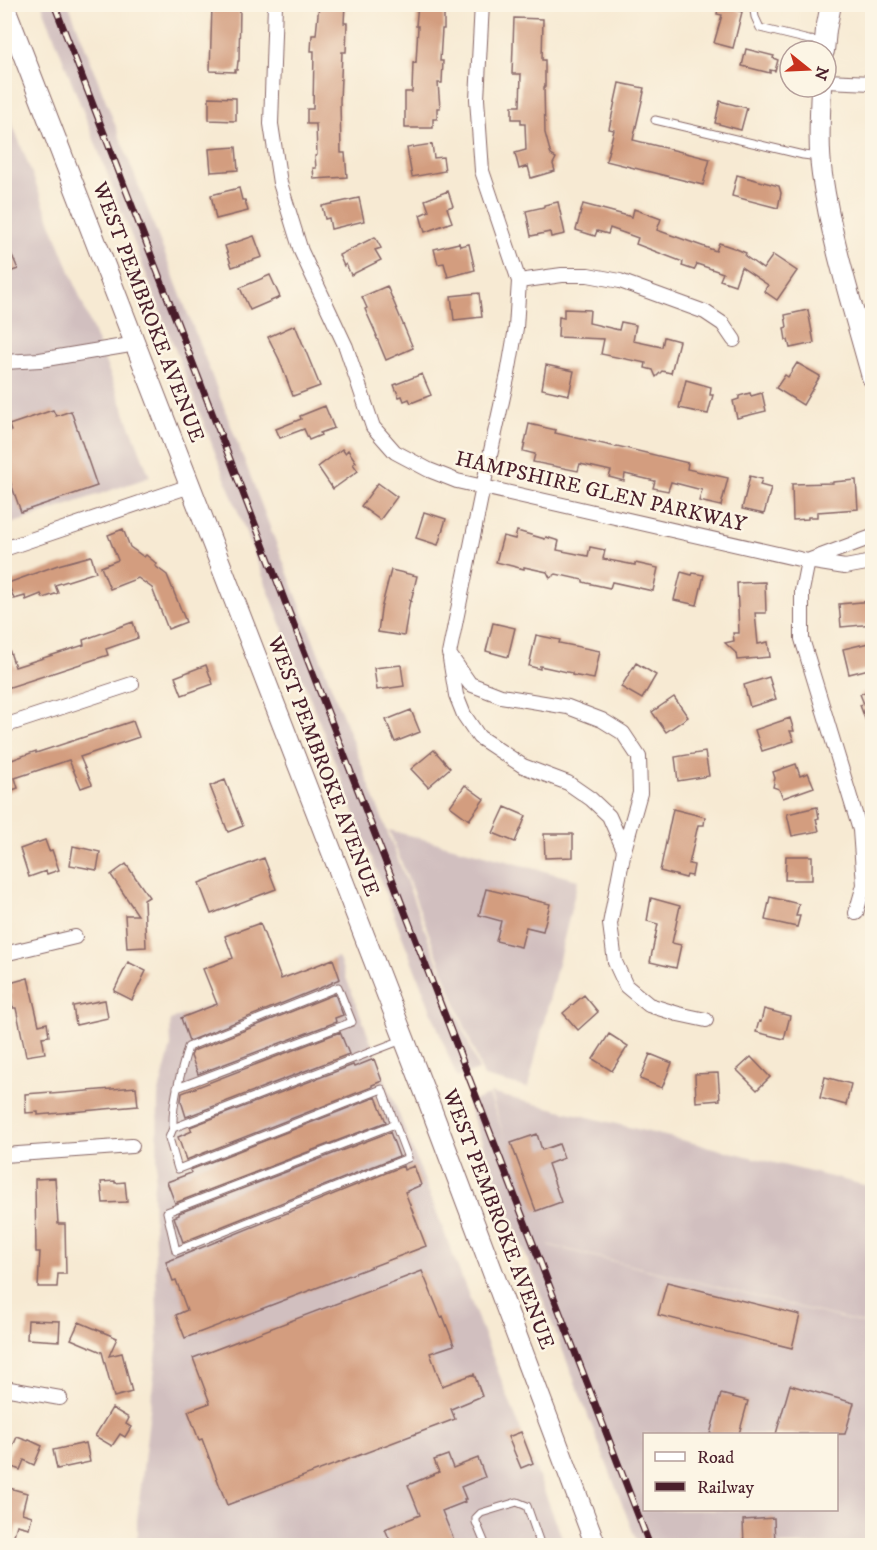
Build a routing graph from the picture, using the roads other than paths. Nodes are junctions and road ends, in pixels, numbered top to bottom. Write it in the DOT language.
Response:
graph roads {
  1 [pos="4,4"];
  2 [pos="275,4"];
  3 [pos="482,4"];
  4 [pos="753,4"];
  5 [pos="831,4"];
  6 [pos="804,39"];
  7 [pos="825,39"];
  8 [pos="838,81"];
  9 [pos="873,82"];
  10 [pos="820,99"];
  11 [pos="654,120"];
  12 [pos="821,157"];
  13 [pos="519,281"];
  14 [pos="734,340"];
  15 [pos="136,344"];
  16 [pos="4,362"];
  17 [pos="873,377"];
  18 [pos="190,486"];
  19 [pos="483,487"];
  20 [pos="873,537"];
  21 [pos="4,549"];
  22 [pos="808,561"];
  23 [pos="873,562"];
  24 [pos="449,654"];
  25 [pos="132,684"];
  26 [pos="4,726"];
  27 [pos="624,850"];
  28 [pos="856,914"];
  29 [pos="75,937"];
  30 [pos="4,954"];
  31 [pos="706,1020"];
  32 [pos="405,1039"];
  33 [pos="177,1088"];
  34 [pos="395,1124"];
  35 [pos="173,1128"];
  36 [pos="132,1146"];
  37 [pos="4,1155"];
  38 [pos="4,1388"];
  39 [pos="60,1398"];
  40 [pos="486,1545"];
  41 [pos="541,1545"];
  42 [pos="596,1545"];
  1 -- 15 [label="main road, WEST PEMBROKE AVENUE"];
  2 -- 19 [label="street, HAMPSHIRE GLEN PARKWAY"];
  3 -- 13 [label="street"];
  4 -- 6 [label="lane"];
  5 -- 7 [label="main road"];
  8 -- 9 [label="street"];
  10 -- 12 [label="main road"];
  11 -- 12 [label="lane"];
  12 -- 17 [label="main road"];
  13 -- 14 [label="street"];
  13 -- 19 [label="street"];
  15 -- 16 [label="street"];
  15 -- 18 [label="main road, WEST PEMBROKE AVENUE"];
  18 -- 21 [label="street"];
  18 -- 32 [label="main road, WEST PEMBROKE AVENUE"];
  19 -- 22 [label="street, HAMPSHIRE GLEN PARKWAY"];
  19 -- 24 [label="street"];
  20 -- 22 [label="street"];
  22 -- 23 [label="street, HAMPSHIRE GLEN PARKWAY"];
  22 -- 28 [label="street"];
  24 -- 27 [label="street"];
  24 -- 27 [label="street"];
  25 -- 26 [label="street"];
  27 -- 31 [label="street"];
  29 -- 30 [label="street"];
  32 -- 35 [label="lane"];
  32 -- 42 [label="main road, WEST PEMBROKE AVENUE"];
  33 -- 33 [label="lane"];
  33 -- 35 [label="lane"];
  34 -- 34 [label="lane"];
  34 -- 35 [label="lane"];
  36 -- 37 [label="street"];
  38 -- 39 [label="street"];
  40 -- 41 [label="lane"];
}
